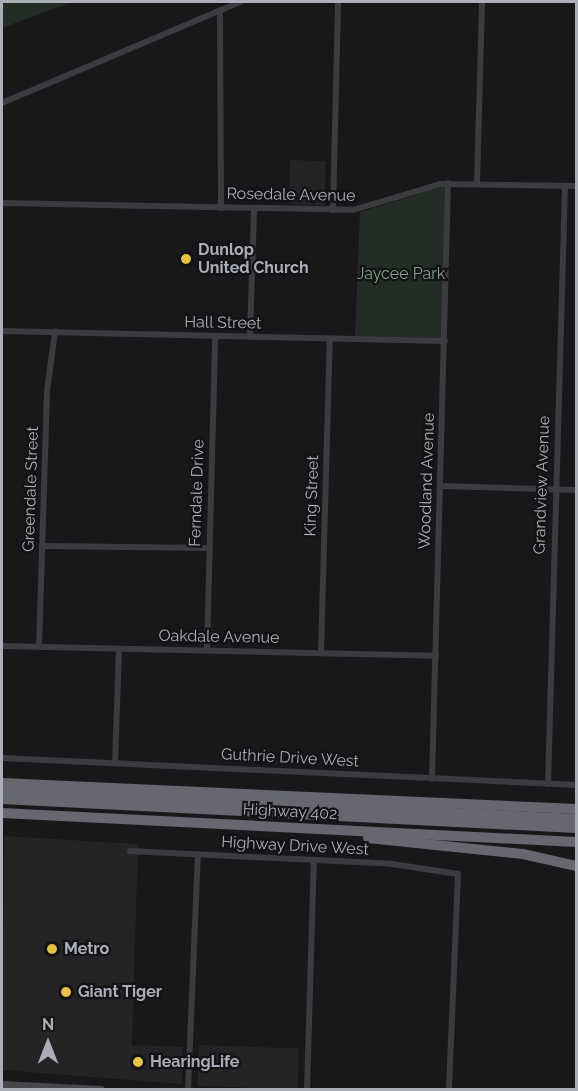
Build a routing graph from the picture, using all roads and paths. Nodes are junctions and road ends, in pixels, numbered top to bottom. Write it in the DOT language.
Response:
graph roads {
  1 [pos="240,2"];
  2 [pos="338,2"];
  3 [pos="482,2"];
  4 [pos="220,10"];
  5 [pos="2,103"];
  6 [pos="448,183"];
  7 [pos="477,183"];
  8 [pos="564,186"];
  9 [pos="576,186"];
  10 [pos="2,203"];
  11 [pos="221,208"];
  12 [pos="254,208"];
  13 [pos="333,210"];
  14 [pos="2,331"];
  15 [pos="55,332"];
  16 [pos="215,336"];
  17 [pos="250,337"];
  18 [pos="330,339"];
  19 [pos="445,341"];
  20 [pos="441,486"];
  21 [pos="555,489"];
  22 [pos="576,490"];
  23 [pos="42,546"];
  24 [pos="209,548"];
  25 [pos="2,646"];
  26 [pos="39,647"];
  27 [pos="119,649"];
  28 [pos="207,650"];
  29 [pos="321,653"];
  30 [pos="436,656"];
  31 [pos="2,758"];
  32 [pos="115,763"];
  33 [pos="432,779"];
  34 [pos="2,783"];
  35 [pos="548,784"];
  36 [pos="576,785"];
  37 [pos="2,791"];
  38 [pos="2,799"];
  39 [pos="576,809"];
  40 [pos="2,813"];
  41 [pos="576,819"];
  42 [pos="173,821"];
  43 [pos="576,828"];
  44 [pos="576,842"];
  45 [pos="130,851"];
  46 [pos="198,854"];
  47 [pos="314,860"];
  48 [pos="576,866"];
  49 [pos="2,1085"];
  50 [pos="100,1089"];
  51 [pos="188,1089"];
  52 [pos="307,1089"];
  53 [pos="449,1089"];
  1 -- 4 [label="street"];
  2 -- 13 [label="street"];
  3 -- 7 [label="street"];
  4 -- 5 [label="street"];
  4 -- 11 [label="street"];
  6 -- 7 [label="street, Rosedale Avenue"];
  6 -- 13 [label="street, Rosedale Avenue"];
  6 -- 19 [label="street, Woodland Avenue"];
  7 -- 8 [label="street, Rosedale Avenue"];
  8 -- 9 [label="street, Rosedale Avenue"];
  8 -- 21 [label="street, Grandview Avenue"];
  10 -- 11 [label="street, Rosedale Avenue"];
  11 -- 12 [label="street, Rosedale Avenue"];
  12 -- 13 [label="street, Rosedale Avenue"];
  12 -- 17 [label="street"];
  14 -- 15 [label="street, Hall Street"];
  15 -- 16 [label="street, Hall Street"];
  15 -- 23 [label="street, Greendale Street"];
  16 -- 17 [label="street, Hall Street"];
  16 -- 24 [label="street, Ferndale Drive"];
  17 -- 18 [label="street, Hall Street"];
  18 -- 19 [label="street, Hall Street"];
  18 -- 29 [label="street, King Street"];
  19 -- 20 [label="street, Woodland Avenue"];
  20 -- 21 [label="street"];
  20 -- 30 [label="street, Woodland Avenue"];
  21 -- 22 [label="street"];
  21 -- 35 [label="street, Grandview Avenue"];
  23 -- 24 [label="street"];
  23 -- 26 [label="street, Greendale Street"];
  24 -- 28 [label="street, Ferndale Drive"];
  25 -- 26 [label="street, Oakdale Avenue"];
  26 -- 27 [label="street, Oakdale Avenue"];
  27 -- 28 [label="street, Oakdale Avenue"];
  27 -- 32 [label="street"];
  28 -- 29 [label="street, Oakdale Avenue"];
  29 -- 30 [label="street, Oakdale Avenue"];
  30 -- 33 [label="street, Woodland Avenue"];
  31 -- 32 [label="street, Guthrie Drive West"];
  32 -- 33 [label="street, Guthrie Drive West"];
  33 -- 35 [label="street, Guthrie Drive West"];
  34 -- 39 [label="highway"];
  35 -- 36 [label="street, Guthrie Drive West"];
  37 -- 41 [label="highway, Highway 402"];
  38 -- 43 [label="highway"];
  40 -- 42 [label="highway, Highway 402"];
  42 -- 44 [label="highway, Highway 402"];
  42 -- 48 [label="highway"];
  45 -- 46 [label="street, Highway Drive West"];
  46 -- 47 [label="street, Highway Drive West"];
  46 -- 51 [label="street"];
  47 -- 52 [label="street"];
  47 -- 53 [label="street, Highway Drive West"];
  49 -- 50 [label="main road"];
}
